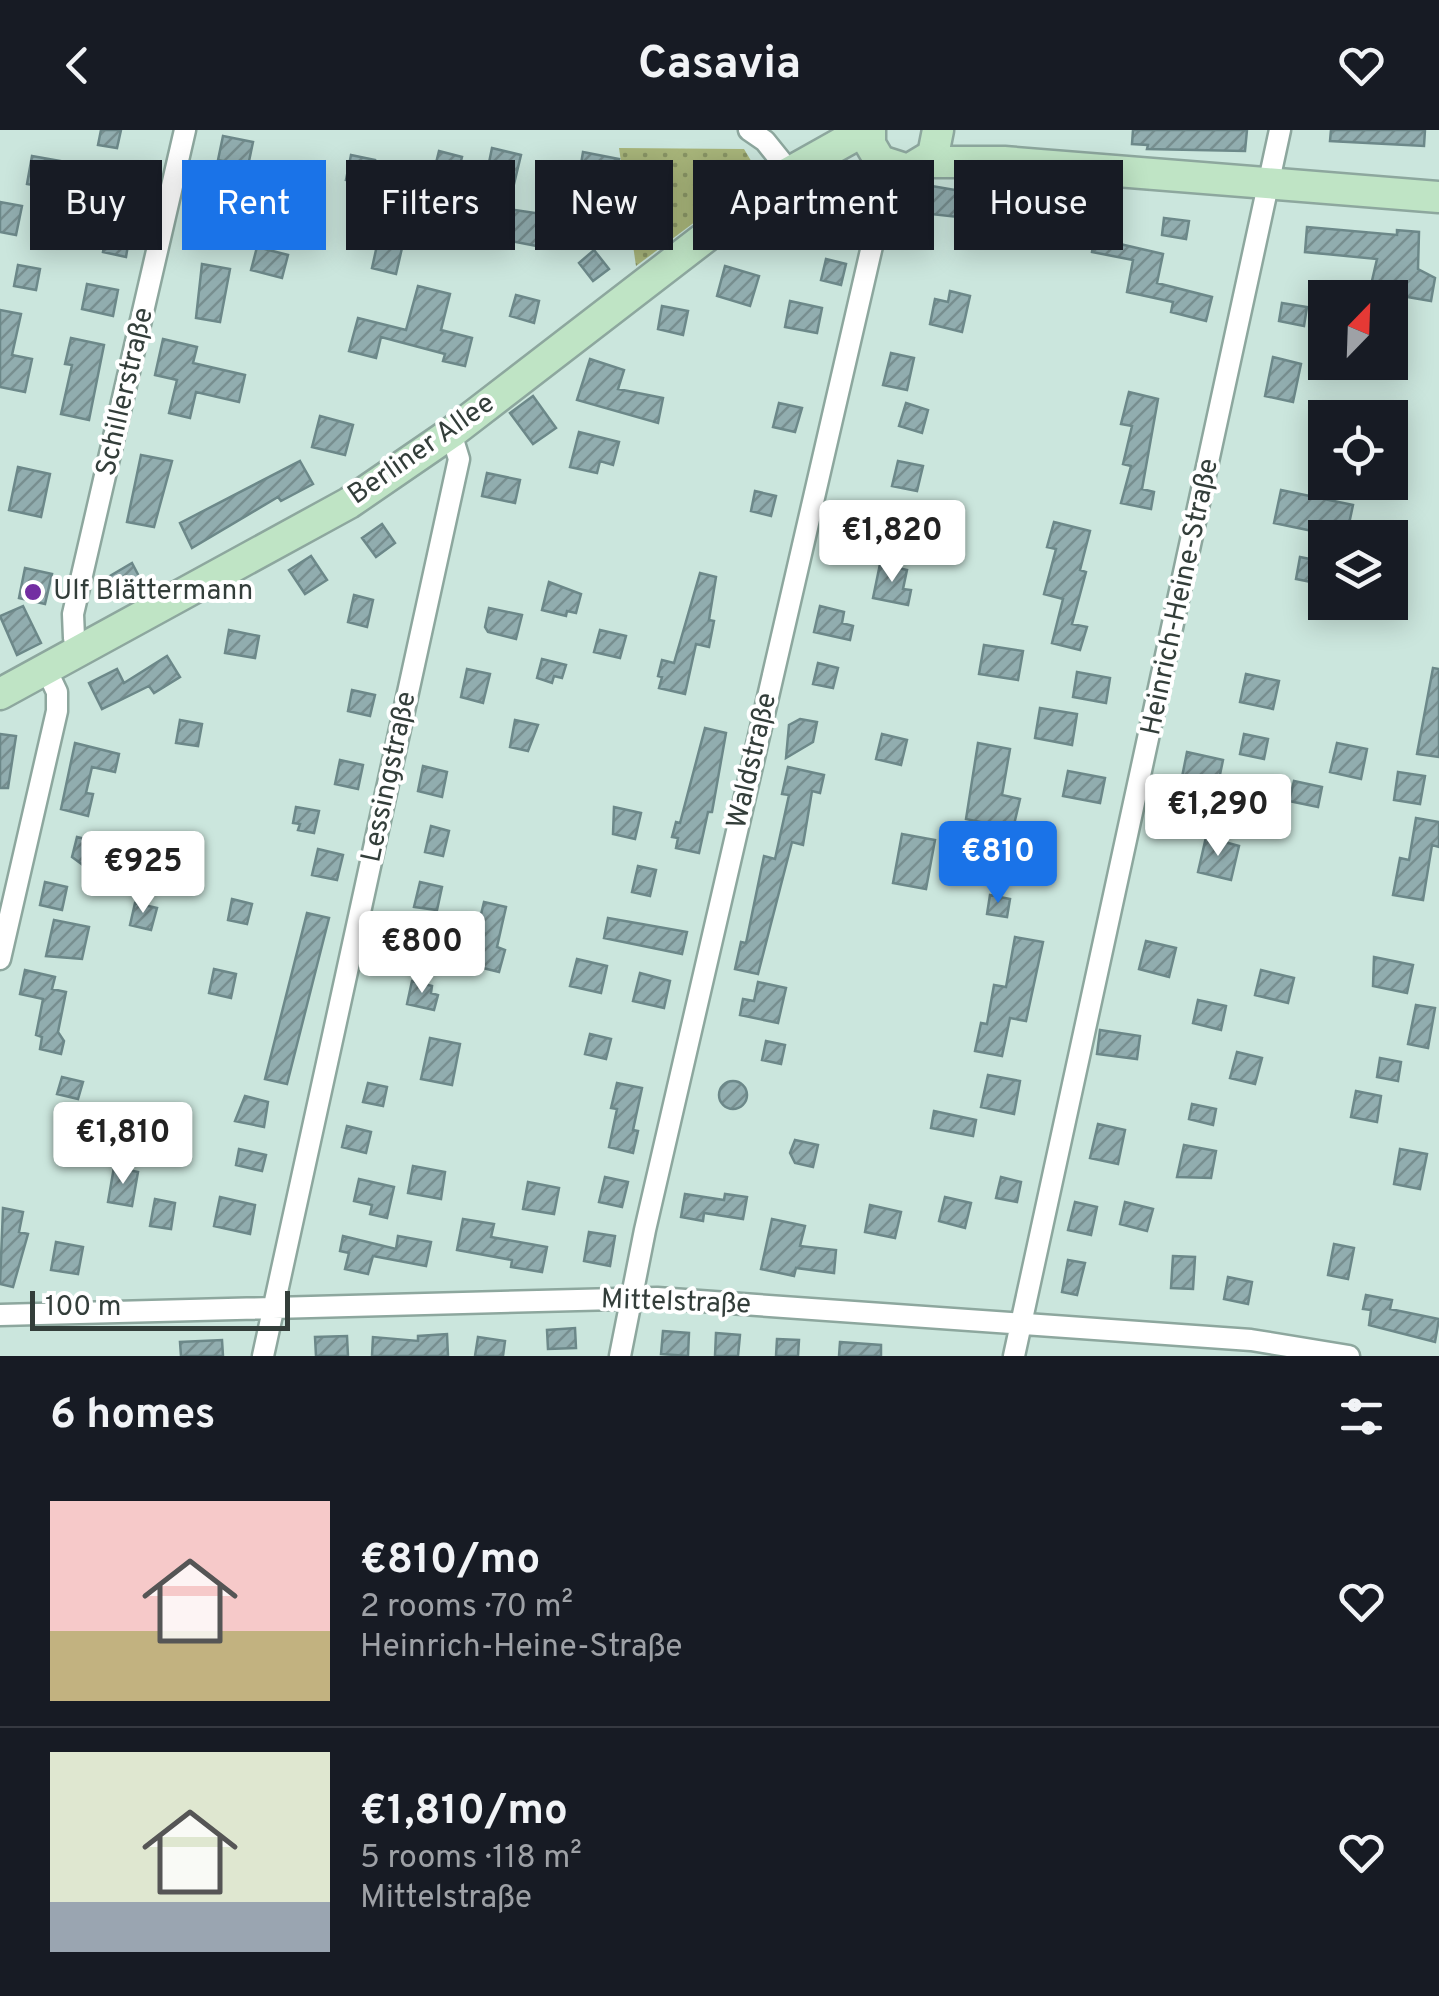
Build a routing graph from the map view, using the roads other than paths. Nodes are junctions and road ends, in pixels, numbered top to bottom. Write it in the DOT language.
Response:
graph roads {
  1 [pos="185,130"];
  2 [pos="749,130"];
  3 [pos="939,130"];
  4 [pos="1280,130"];
  5 [pos="875,145"];
  6 [pos="794,160"];
  7 [pos="824,160"];
  8 [pos="928,160"];
  9 [pos="999,160"];
  10 [pos="1123,172"];
  11 [pos="1272,184"];
  12 [pos="1439,197"];
  13 [pos="693,249"];
  14 [pos="451,433"];
  15 [pos="83,653"];
  16 [pos="47,671"];
  17 [pos="0,694"];
  18 [pos="0,960"];
  19 [pos="630,1298"];
  20 [pos="274,1308"];
  21 [pos="0,1315"];
  22 [pos="1021,1323"];
  23 [pos="263,1356"];
  24 [pos="620,1356"];
  25 [pos="1014,1356"];
  26 [pos="1349,1356"];
  1 -- 15 [label="street, Schillerstraße"];
  2 -- 6 [label="street"];
  3 -- 8 [label="street"];
  3 -- 9 [label="street"];
  4 -- 11 [label="street, Heinrich-Heine-Straße"];
  5 -- 7 [label="street"];
  5 -- 19 [label="street, Waldstraße"];
  10 -- 11 [label="street"];
  11 -- 12 [label="street"];
  11 -- 22 [label="street, Heinrich-Heine-Straße"];
  13 -- 14 [label="street, Berliner Allee"];
  14 -- 15 [label="street, Berliner Allee"];
  14 -- 20 [label="street, Lessingstraße"];
  15 -- 16 [label="street, Berliner Allee"];
  16 -- 17 [label="street, Berliner Allee"];
  16 -- 18 [label="street"];
  19 -- 20 [label="street, Mittelstraße"];
  19 -- 22 [label="street, Mittelstraße"];
  19 -- 24 [label="street, Waldstraße"];
  20 -- 21 [label="street, Mittelstraße"];
  20 -- 23 [label="street, Lessingstraße"];
  22 -- 25 [label="street, Heinrich-Heine-Straße"];
  22 -- 26 [label="street, Mittelstraße"];
}
